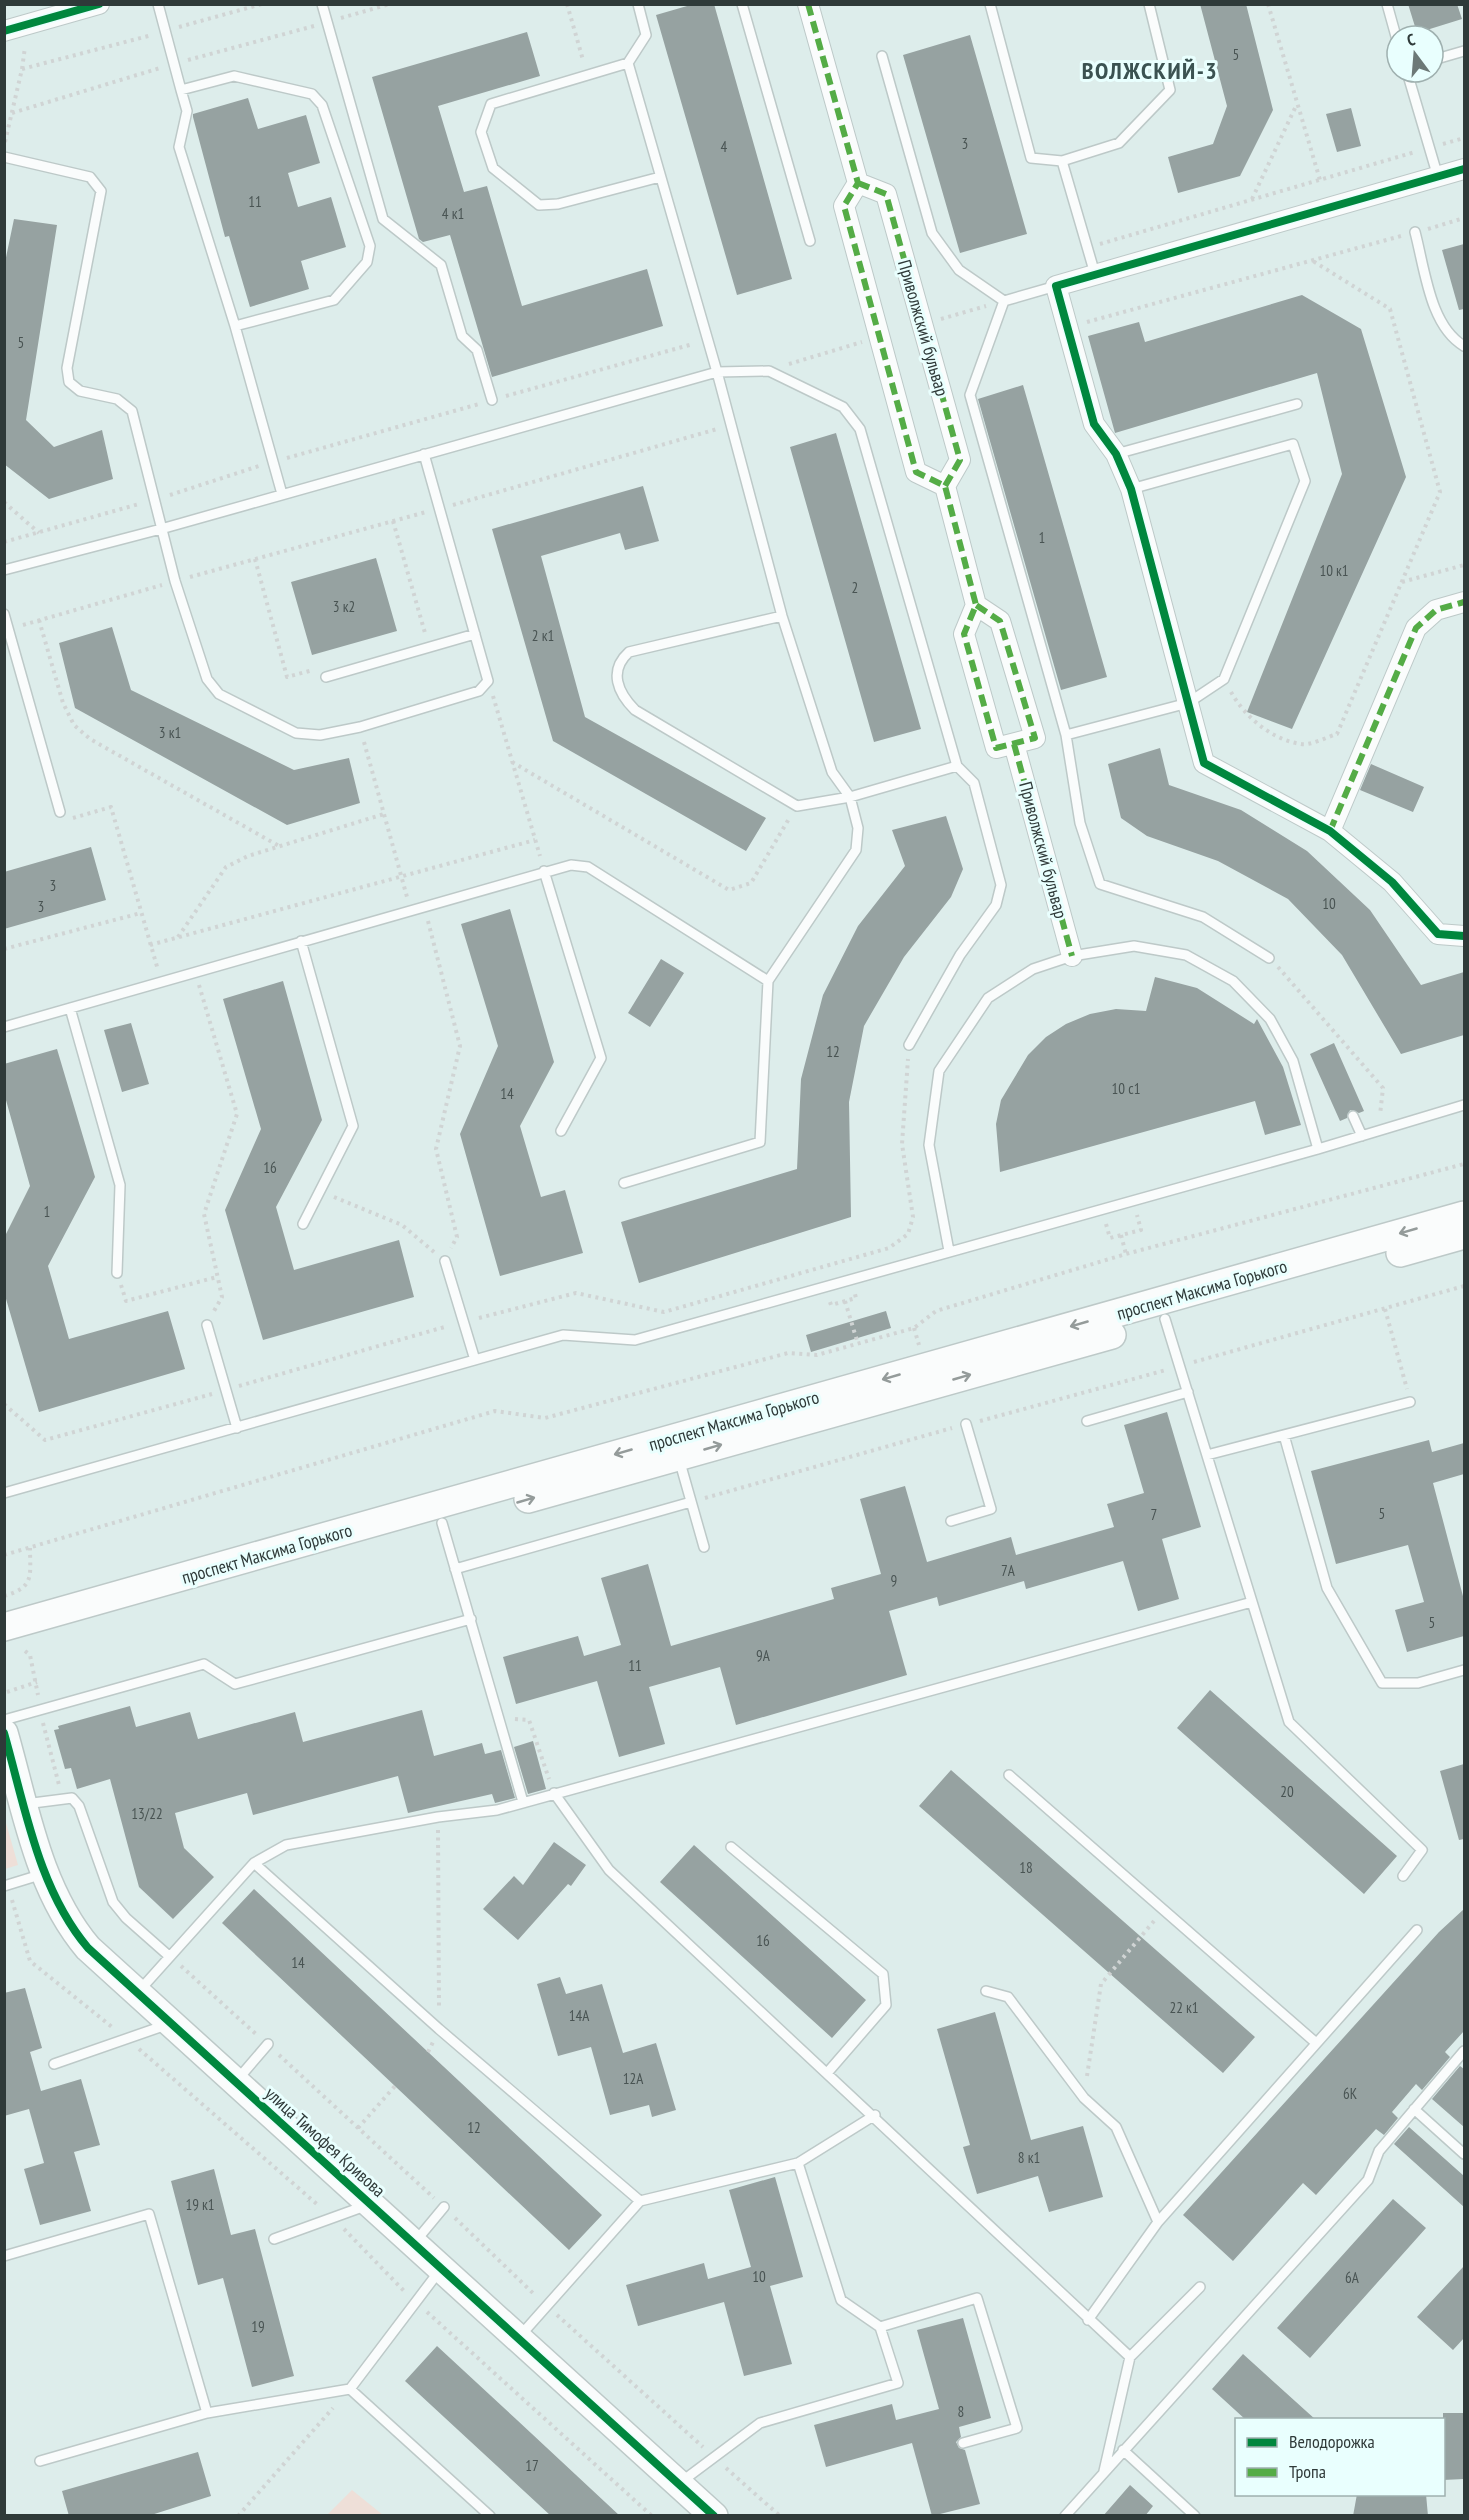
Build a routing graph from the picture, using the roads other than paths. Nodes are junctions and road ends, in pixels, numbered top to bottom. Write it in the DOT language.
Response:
graph roads {
  1 [pos="99,4"];
  2 [pos="158,4"];
  3 [pos="322,4"];
  4 [pos="638,4"];
  5 [pos="742,4"];
  6 [pos="808,4"];
  7 [pos="990,4"];
  8 [pos="1149,4"];
  9 [pos="1387,4"];
  10 [pos="1393,24"];
  11 [pos="4,31"];
  12 [pos="1464,51"];
  13 [pos="882,56"];
  14 [pos="1445,57"];
  15 [pos="628,63"];
  16 [pos="1410,84"];
  17 [pos="181,90"];
  18 [pos="4,158"];
  19 [pos="1062,161"];
  20 [pos="1464,169"];
  21 [pos="660,177"];
  22 [pos="1438,177"];
  23 [pos="858,183"];
  24 [pos="1415,232"];
  25 [pos="810,241"];
  26 [pos="1095,274"];
  27 [pos="1056,286"];
  28 [pos="1004,301"];
  29 [pos="235,326"];
  30 [pos="1464,346"];
  31 [pos="717,372"];
  32 [pos="492,400"];
  33 [pos="1297,404"];
  34 [pos="424,454"];
  35 [pos="1116,454"];
  36 [pos="945,486"];
  37 [pos="1131,489"];
  38 [pos="282,494"];
  39 [pos="161,528"];
  40 [pos="4,570"];
  41 [pos="1464,602"];
  42 [pos="976,605"];
  43 [pos="4,614"];
  44 [pos="782,616"];
  45 [pos="475,634"];
  46 [pos="326,677"];
  47 [pos="1188,703"];
  48 [pos="1066,735"];
  49 [pos="1014,744"];
  50 [pos="957,766"];
  51 [pos="850,797"];
  52 [pos="60,812"];
  53 [pos="1330,831"];
  54 [pos="544,871"];
  55 [pos="1464,936"];
  56 [pos="301,941"];
  57 [pos="1072,956"];
  58 [pos="1269,958"];
  59 [pos="768,981"];
  60 [pos="70,1008"];
  61 [pos="4,1027"];
  62 [pos="909,1046"];
  63 [pos="1464,1105"];
  64 [pos="1353,1116"];
  65 [pos="561,1131"];
  66 [pos="1362,1136"];
  67 [pos="1318,1149"];
  68 [pos="624,1183"];
  69 [pos="1464,1215"];
  70 [pos="303,1224"];
  71 [pos="1464,1235"];
  72 [pos="949,1251"];
  73 [pos="445,1261"];
  74 [pos="117,1273"];
  75 [pos="1162,1311"];
  76 [pos="207,1325"];
  77 [pos="475,1360"];
  78 [pos="1188,1392"];
  79 [pos="1410,1402"];
  80 [pos="1087,1421"];
  81 [pos="966,1424"];
  82 [pos="237,1428"];
  83 [pos="1284,1435"];
  84 [pos="675,1447"];
  85 [pos="1207,1455"];
  86 [pos="4,1493"];
  87 [pos="691,1502"];
  88 [pos="439,1515"];
  89 [pos="951,1521"];
  90 [pos="704,1547"];
  91 [pos="455,1569"];
  92 [pos="1252,1602"];
  93 [pos="471,1619"];
  94 [pos="4,1627"];
  95 [pos="15,1649"];
  96 [pos="1464,1670"];
  97 [pos="4,1720"];
  98 [pos="4,1733"];
  99 [pos="1009,1775"];
  100 [pos="554,1793"];
  101 [pos="524,1802"];
  102 [pos="25,1804"];
  103 [pos="731,1847"];
  104 [pos="254,1863"];
  105 [pos="45,1874"];
  106 [pos="1403,1876"];
  107 [pos="4,1886"];
  108 [pos="1417,1930"];
  109 [pos="169,1956"];
  110 [pos="986,1991"];
  111 [pos="138,1993"];
  112 [pos="171,2023"];
  113 [pos="1315,2042"];
  114 [pos="268,2044"];
  115 [pos="1464,2051"];
  116 [pos="54,2064"];
  117 [pos="828,2072"];
  118 [pos="235,2082"];
  119 [pos="1414,2109"];
  120 [pos="874,2115"];
  121 [pos="1464,2154"];
  122 [pos="798,2163"];
  123 [pos="640,2201"];
  124 [pos="370,2204"];
  125 [pos="444,2207"];
  126 [pos="1158,2222"];
  127 [pos="274,2239"];
  128 [pos="414,2243"];
  129 [pos="4,2256"];
  130 [pos="441,2268"];
  131 [pos="1200,2286"];
  132 [pos="1088,2320"];
  133 [pos="880,2327"];
  134 [pos="518,2338"];
  135 [pos="1130,2356"];
  136 [pos="350,2389"];
  137 [pos="207,2414"];
  138 [pos="963,2443"];
  139 [pos="1123,2450"];
  140 [pos="40,2461"];
  141 [pos="1104,2472"];
  142 [pos="679,2484"];
  143 [pos="490,2516"];
  144 [pos="714,2516"];
  145 [pos="1065,2516"];
  146 [pos="1195,2516"];
  1 -- 11 [label="street"];
  2 -- 17 [label="lane"];
  3 -- 32 [label="lane"];
  4 -- 15 [label="lane"];
  5 -- 25 [label="lane"];
  6 -- 23 [label="street"];
  7 -- 19 [label="lane"];
  8 -- 19 [label="lane"];
  9 -- 10 [label="lane"];
  12 -- 14 [label="lane"];
  13 -- 28 [label="lane"];
  15 -- 21 [label="lane"];
  15 -- 21 [label="lane"];
  16 -- 22 [label="lane"];
  17 -- 29 [label="lane"];
  17 -- 29 [label="lane"];
  18 -- 39 [label="lane"];
  19 -- 26 [label="lane"];
  20 -- 22 [label="street"];
  21 -- 31 [label="lane"];
  22 -- 26 [label="street"];
  23 -- 36 [label="street"];
  23 -- 36 [label="street, Приволжский бульвар"];
  24 -- 30 [label="lane"];
  26 -- 27 [label="street"];
  27 -- 28 [label="lane"];
  27 -- 35 [label="street"];
  28 -- 48 [label="lane"];
  29 -- 38 [label="lane"];
  31 -- 34 [label="lane"];
  31 -- 44 [label="lane"];
  31 -- 50 [label="lane"];
  33 -- 35 [label="lane"];
  34 -- 38 [label="lane"];
  34 -- 45 [label="lane"];
  35 -- 37 [label="street"];
  36 -- 42 [label="street"];
  37 -- 47 [label="street"];
  37 -- 47 [label="lane"];
  38 -- 39 [label="lane"];
  39 -- 40 [label="lane"];
  39 -- 45 [label="lane"];
  41 -- 53 [label="street"];
  42 -- 49 [label="street"];
  42 -- 49 [label="street"];
  43 -- 52 [label="lane"];
  44 -- 51 [label="lane"];
  44 -- 51 [label="lane"];
  45 -- 46 [label="lane"];
  47 -- 48 [label="lane"];
  47 -- 53 [label="street"];
  48 -- 58 [label="lane"];
  49 -- 57 [label="street, Приволжский бульвар"];
  50 -- 51 [label="lane"];
  50 -- 62 [label="lane"];
  51 -- 59 [label="lane"];
  53 -- 55 [label="street"];
  54 -- 56 [label="lane"];
  54 -- 59 [label="lane"];
  54 -- 65 [label="lane"];
  56 -- 60 [label="lane"];
  56 -- 70 [label="lane"];
  57 -- 67 [label="lane"];
  57 -- 72 [label="lane"];
  59 -- 68 [label="lane"];
  60 -- 61 [label="lane"];
  60 -- 74 [label="lane"];
  63 -- 66 [label="lane"];
  64 -- 66 [label="lane"];
  66 -- 67 [label="lane"];
  67 -- 72 [label="lane"];
  69 -- 75 [label="main road, проспект Максима Горького, one-way"];
  71 -- 75 [label="main road, проспект Максима Горького"];
  72 -- 77 [label="lane"];
  73 -- 77 [label="lane"];
  75 -- 78 [label="lane"];
  75 -- 84 [label="main road, проспект Максима Горького"];
  76 -- 82 [label="lane"];
  77 -- 82 [label="lane"];
  78 -- 80 [label="lane"];
  78 -- 85 [label="lane"];
  79 -- 83 [label="lane"];
  81 -- 89 [label="lane"];
  82 -- 86 [label="lane"];
  83 -- 85 [label="lane"];
  83 -- 96 [label="lane"];
  84 -- 87 [label="lane"];
  84 -- 88 [label="main road, проспект Максима Горького"];
  85 -- 92 [label="lane"];
  87 -- 90 [label="lane"];
  87 -- 91 [label="lane"];
  88 -- 91 [label="lane"];
  88 -- 94 [label="main road, проспект Максима Горького"];
  88 -- 95 [label="main road, проспект Максима Горького"];
  91 -- 93 [label="lane"];
  92 -- 100 [label="lane"];
  92 -- 106 [label="lane"];
  93 -- 97 [label="lane"];
  93 -- 101 [label="lane"];
  98 -- 102 [label="main road, улица Тимофея Кривова"];
  99 -- 113 [label="lane"];
  100 -- 101 [label="lane"];
  100 -- 117 [label="lane"];
  101 -- 104 [label="lane"];
  102 -- 105 [label="main road, улица Тимофея Кривова"];
  102 -- 109 [label="lane"];
  103 -- 117 [label="lane"];
  104 -- 109 [label="lane"];
  104 -- 123 [label="lane"];
  105 -- 107 [label="lane"];
  105 -- 111 [label="main road, улица Тимофея Кривова"];
  108 -- 113 [label="lane"];
  109 -- 111 [label="lane"];
  110 -- 126 [label="lane"];
  111 -- 112 [label="main road, улица Тимофея Кривова"];
  112 -- 116 [label="lane"];
  112 -- 118 [label="main road, улица Тимофея Кривова"];
  113 -- 126 [label="lane"];
  114 -- 118 [label="lane"];
  115 -- 119 [label="lane"];
  117 -- 120 [label="lane"];
  118 -- 124 [label="main road, улица Тимофея Кривова"];
  119 -- 121 [label="lane"];
  119 -- 139 [label="lane"];
  120 -- 122 [label="lane"];
  120 -- 132 [label="lane"];
  122 -- 123 [label="lane"];
  122 -- 133 [label="lane"];
  123 -- 134 [label="lane"];
  124 -- 127 [label="lane"];
  124 -- 128 [label="main road, улица Тимофея Кривова"];
  125 -- 128 [label="lane"];
  126 -- 132 [label="lane"];
  128 -- 130 [label="main road, улица Тимофея Кривова"];
  129 -- 137 [label="lane"];
  130 -- 134 [label="main road, улица Тимофея Кривова"];
  130 -- 136 [label="lane"];
  131 -- 135 [label="lane"];
  132 -- 135 [label="lane"];
  133 -- 138 [label="lane"];
  133 -- 142 [label="lane"];
  134 -- 142 [label="main road, улица Тимофея Кривова"];
  135 -- 141 [label="lane"];
  136 -- 137 [label="lane"];
  136 -- 143 [label="lane"];
  137 -- 140 [label="lane"];
  139 -- 141 [label="lane"];
  139 -- 146 [label="lane"];
  141 -- 145 [label="lane"];
  142 -- 144 [label="main road, улица Тимофея Кривова"];
}
